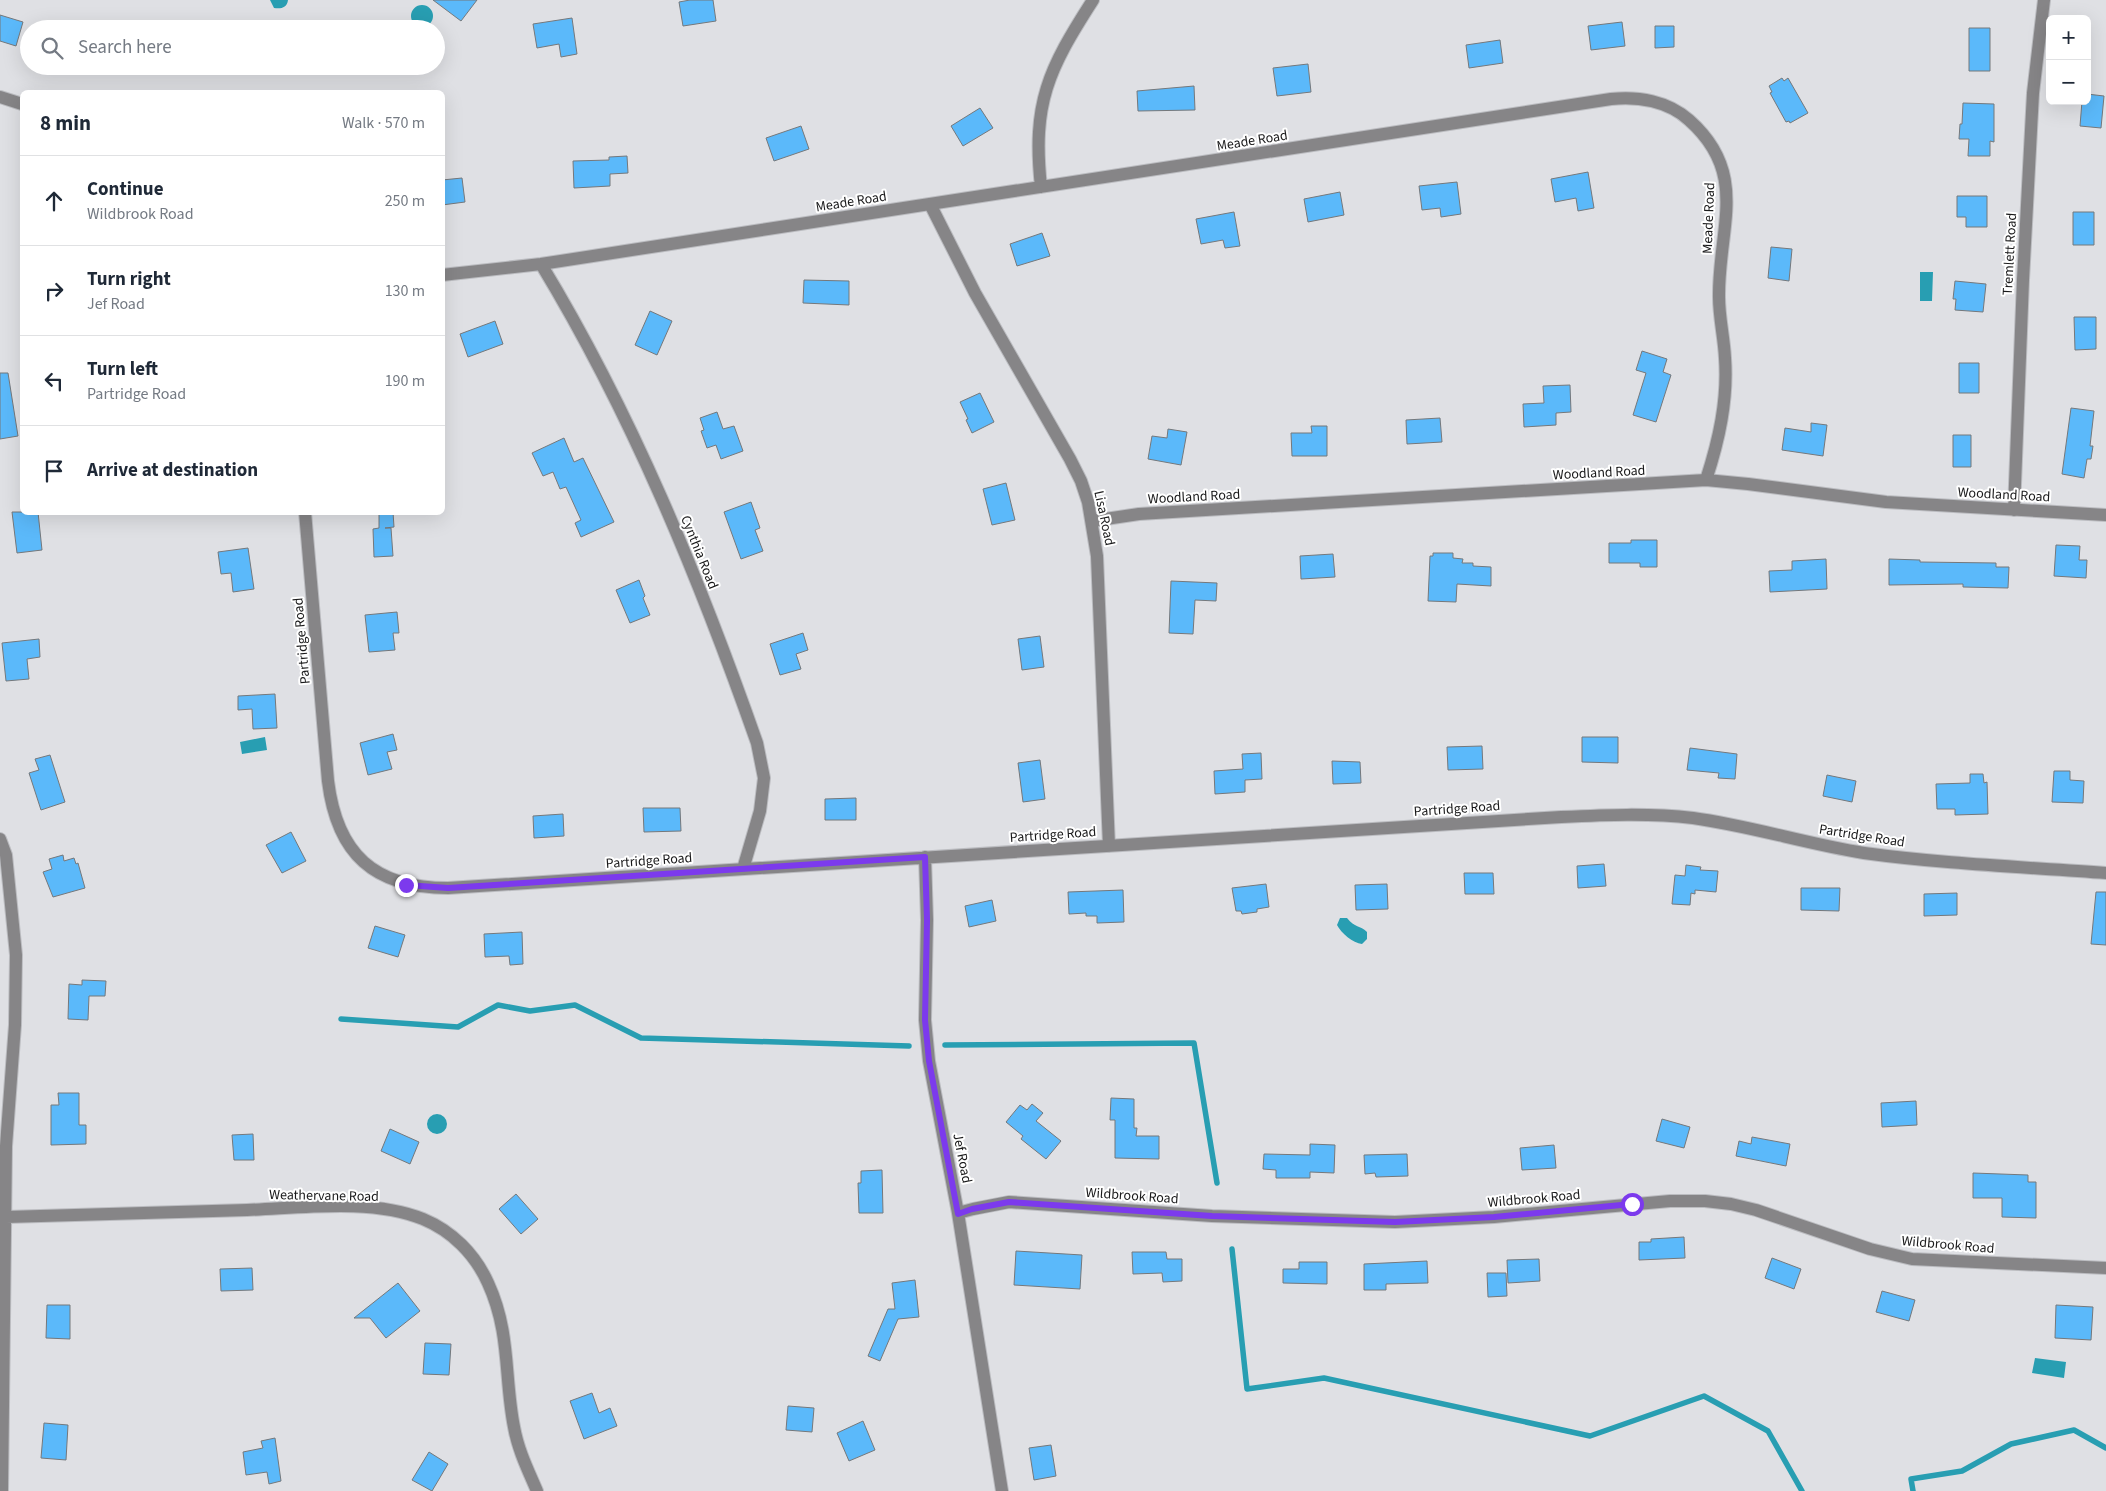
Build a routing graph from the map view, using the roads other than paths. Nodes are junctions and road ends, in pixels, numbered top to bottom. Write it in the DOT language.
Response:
graph roads {
  1 [pos="1093,0"];
  2 [pos="2044,0"];
  3 [pos="0,97"];
  4 [pos="20,103"];
  5 [pos="1041,187"];
  6 [pos="930,204"];
  7 [pos="541,264"];
  8 [pos="445,275"];
  9 [pos="1706,480"];
  10 [pos="2014,510"];
  11 [pos="305,515"];
  12 [pos="2106,515"];
  13 [pos="1092,521"];
  14 [pos="0,839"];
  15 [pos="1109,846"];
  16 [pos="925,857"];
  17 [pos="743,869"];
  18 [pos="2106,873"];
  19 [pos="958,1214"];
  20 [pos="6,1217"];
  21 [pos="2106,1268"];
  22 [pos="2,1491"];
  23 [pos="537,1491"];
  24 [pos="1002,1491"];
  1 -- 5 [label="street"];
  2 -- 10 [label="street, Tremlett Road"];
  3 -- 4 [label="street"];
  5 -- 6 [label="street, Meade Road"];
  5 -- 9 [label="street, Meade Road"];
  6 -- 7 [label="street, Meade Road"];
  6 -- 13 [label="street, Lisa Road"];
  7 -- 8 [label="street, Meade Road"];
  7 -- 17 [label="street, Cynthia Road"];
  9 -- 10 [label="street, Woodland Road"];
  9 -- 13 [label="street, Woodland Road"];
  10 -- 12 [label="street, Woodland Road"];
  11 -- 17 [label="street, Partridge Road"];
  13 -- 15 [label="street, Lisa Road"];
  14 -- 20 [label="street"];
  15 -- 16 [label="street, Partridge Road"];
  15 -- 18 [label="street, Partridge Road"];
  16 -- 17 [label="street, Partridge Road"];
  16 -- 19 [label="street, Jef Road"];
  19 -- 21 [label="street, Wildbrook Road"];
  19 -- 24 [label="street, Jef Road"];
  20 -- 22 [label="street"];
  20 -- 23 [label="street, Weathervane Road"];
}
